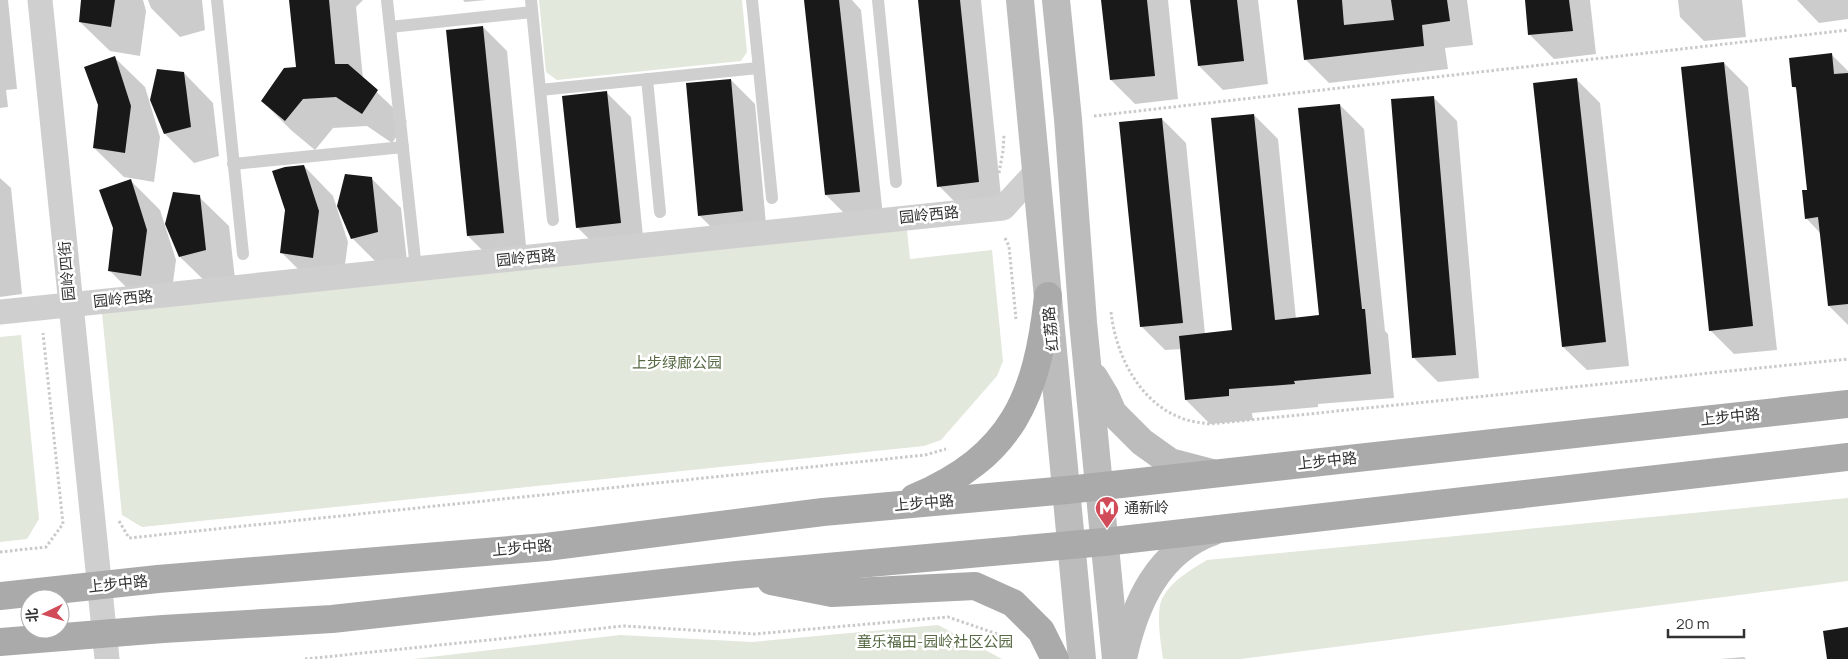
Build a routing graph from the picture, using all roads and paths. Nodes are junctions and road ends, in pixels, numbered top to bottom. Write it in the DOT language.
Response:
graph roads {
  1 [pos="40,0"];
  2 [pos="216,0"];
  3 [pos="388,0"];
  4 [pos="752,0"];
  5 [pos="878,0"];
  6 [pos="1020,0"];
  7 [pos="1056,0"];
  8 [pos="531,6"];
  9 [pos="390,28"];
  10 [pos="1848,30"];
  11 [pos="758,68"];
  12 [pos="647,79"];
  13 [pos="540,90"];
  14 [pos="1068,119"];
  15 [pos="1004,132"];
  16 [pos="403,147"];
  17 [pos="233,164"];
  18 [pos="1037,171"];
  19 [pos="999,176"];
  20 [pos="896,182"];
  21 [pos="772,198"];
  22 [pos="660,212"];
  23 [pos="553,220"];
  24 [pos="1005,238"];
  25 [pos="243,254"];
  26 [pos="416,269"];
  27 [pos="1048,296"];
  28 [pos="70,304"];
  29 [pos="0,312"];
  30 [pos="1083,322"];
  31 [pos="1017,324"];
  32 [pos="43,332"];
  33 [pos="1848,358"];
  34 [pos="1124,360"];
  35 [pos="1848,404"];
  36 [pos="947,448"];
  37 [pos="1848,457"];
  38 [pos="1214,473"];
  39 [pos="1099,486"];
  40 [pos="1067,490"];
  41 [pos="889,506"];
  42 [pos="1219,529"];
  43 [pos="129,538"];
  44 [pos="1104,542"];
  45 [pos="1071,545"];
  46 [pos="0,552"];
  47 [pos="738,575"];
  48 [pos="99,586"];
  49 [pos="0,596"];
  50 [pos="0,642"];
  51 [pos="1015,645"];
  52 [pos="106,646"];
  53 [pos="305,659"];
  54 [pos="1055,659"];
  55 [pos="1082,659"];
  56 [pos="1116,659"];
  57 [pos="1122,659"];
  1 -- 28 [label="street, 园岭四街"];
  2 -- 17 [label="lane"];
  3 -- 9 [label="lane"];
  4 -- 11 [label="lane"];
  5 -- 20 [label="lane"];
  6 -- 18 [label="main road, 红荔路"];
  7 -- 14 [label="main road"];
  8 -- 9 [label="lane"];
  8 -- 13 [label="lane"];
  9 -- 16 [label="lane"];
  10 -- 14 [label="path"];
  11 -- 12 [label="lane"];
  11 -- 21 [label="lane"];
  12 -- 13 [label="lane"];
  12 -- 22 [label="lane"];
  13 -- 23 [label="lane"];
  14 -- 30 [label="main road"];
  15 -- 19 [label="path"];
  16 -- 17 [label="lane"];
  16 -- 26 [label="lane"];
  17 -- 25 [label="lane"];
  18 -- 26 [label="street, 园岭西路"];
  18 -- 27 [label="main road, 红荔路"];
  24 -- 31 [label="path"];
  26 -- 28 [label="street, 园岭西路"];
  27 -- 40 [label="main road, 红荔路"];
  27 -- 41 [label="main road"];
  28 -- 29 [label="street, 园岭西路"];
  28 -- 48 [label="street, 园岭四街"];
  30 -- 38 [label="main road"];
  30 -- 39 [label="main road"];
  32 -- 46 [label="path"];
  33 -- 34 [label="path"];
  35 -- 38 [label="main road, 上步中路"];
  36 -- 43 [label="path"];
  37 -- 42 [label="main road"];
  38 -- 39 [label="main road, 上步中路"];
  39 -- 40 [label="main road, 上步中路"];
  39 -- 44 [label="main road"];
  40 -- 41 [label="main road, 上步中路"];
  40 -- 45 [label="main road, 红荔路"];
  41 -- 48 [label="main road, 上步中路"];
  42 -- 44 [label="main road"];
  42 -- 57 [label="main road"];
  44 -- 45 [label="main road"];
  44 -- 56 [label="main road"];
  45 -- 47 [label="main road"];
  45 -- 55 [label="main road, 红荔路"];
  47 -- 52 [label="main road"];
  47 -- 54 [label="main road"];
  48 -- 49 [label="main road, 上步中路"];
  48 -- 52 [label="street, 园岭四街"];
  50 -- 52 [label="main road"];
  51 -- 53 [label="path"];
}
